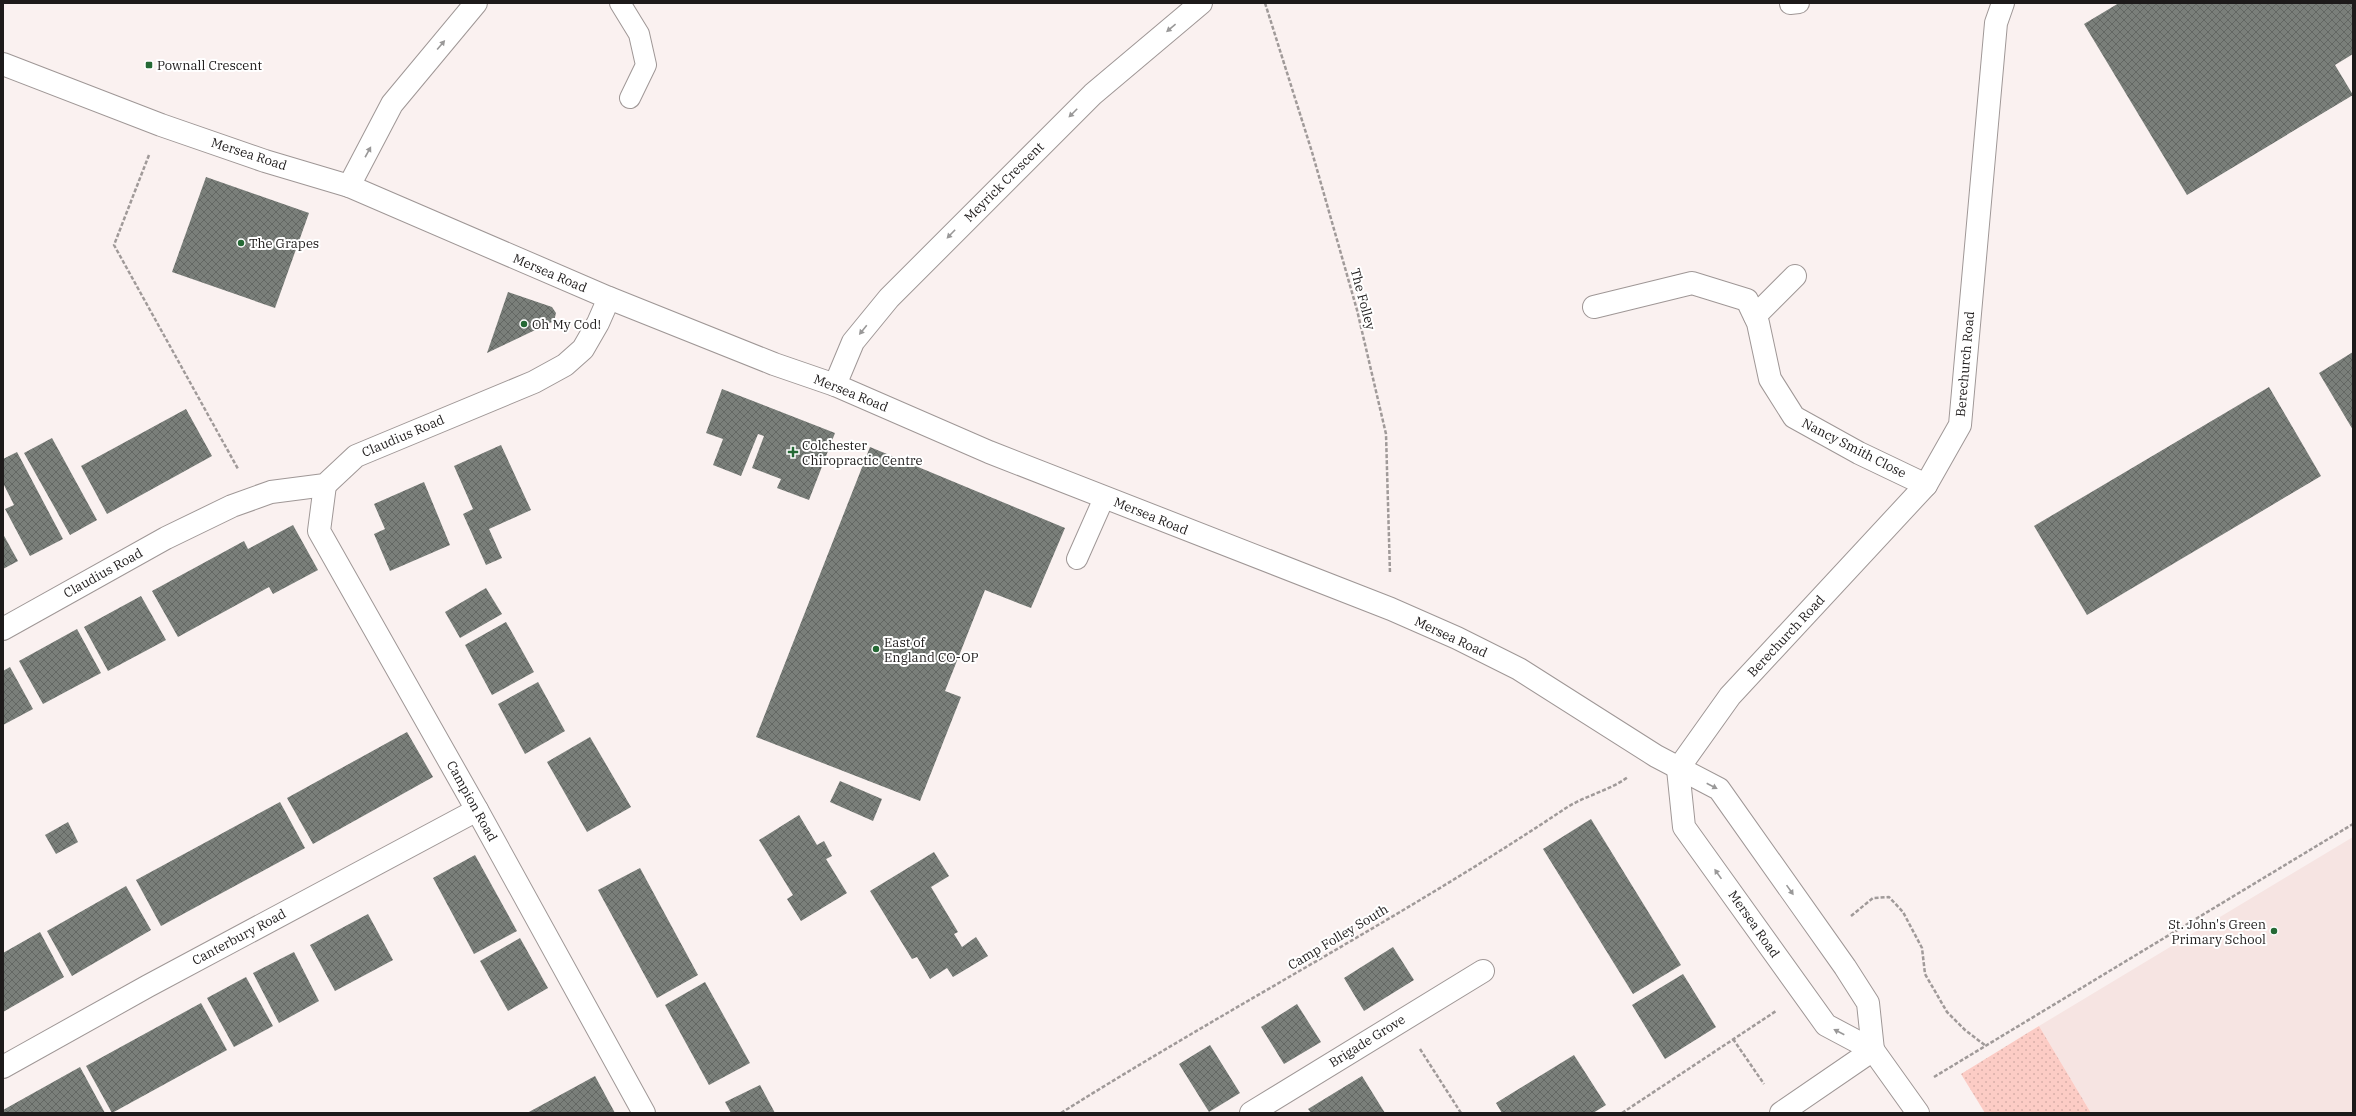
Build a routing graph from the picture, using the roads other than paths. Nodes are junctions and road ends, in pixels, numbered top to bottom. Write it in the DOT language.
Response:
graph roads {
  1 [pos="476,3"];
  2 [pos="620,3"];
  3 [pos="1201,3"];
  4 [pos="2003,3"];
  5 [pos="3,64"];
  6 [pos="630,98"];
  7 [pos="349,186"];
  8 [pos="1795,276"];
  9 [pos="609,298"];
  10 [pos="1594,307"];
  11 [pos="1755,316"];
  12 [pos="835,385"];
  13 [pos="325,485"];
  14 [pos="1926,485"];
  15 [pos="1104,498"];
  16 [pos="1077,559"];
  17 [pos="3,629"];
  18 [pos="1678,769"];
  19 [pos="477,810"];
  20 [pos="1484,971"];
  21 [pos="1873,1050"];
  22 [pos="3,1067"];
  23 [pos="644,1113"];
  24 [pos="1251,1113"];
  25 [pos="1782,1113"];
  26 [pos="1918,1113"];
  7 -- 1 [label="street, one-way"];
  2 -- 6 [label="lane"];
  3 -- 12 [label="street, Meyrick Crescent, one-way"];
  4 -- 14 [label="street, Berechurch Road"];
  5 -- 7 [label="street, Mersea Road"];
  7 -- 9 [label="street, Mersea Road"];
  8 -- 11 [label="street"];
  9 -- 12 [label="street, Mersea Road"];
  9 -- 13 [label="street, Claudius Road"];
  10 -- 11 [label="street, Nancy Smith Close"];
  11 -- 14 [label="street, Nancy Smith Close"];
  12 -- 15 [label="street, Mersea Road"];
  13 -- 17 [label="street, Claudius Road"];
  13 -- 19 [label="street, Campion Road"];
  14 -- 18 [label="street, Berechurch Road"];
  15 -- 16 [label="lane"];
  15 -- 18 [label="street, Mersea Road"];
  18 -- 21 [label="street, Mersea Road, one-way"];
  21 -- 18 [label="street, Mersea Road, one-way"];
  19 -- 22 [label="street, Canterbury Road"];
  19 -- 23 [label="street, Campion Road"];
  20 -- 24 [label="street, Brigade Grove"];
  21 -- 25 [label="street"];
  21 -- 26 [label="street, Mersea Road"];
}
